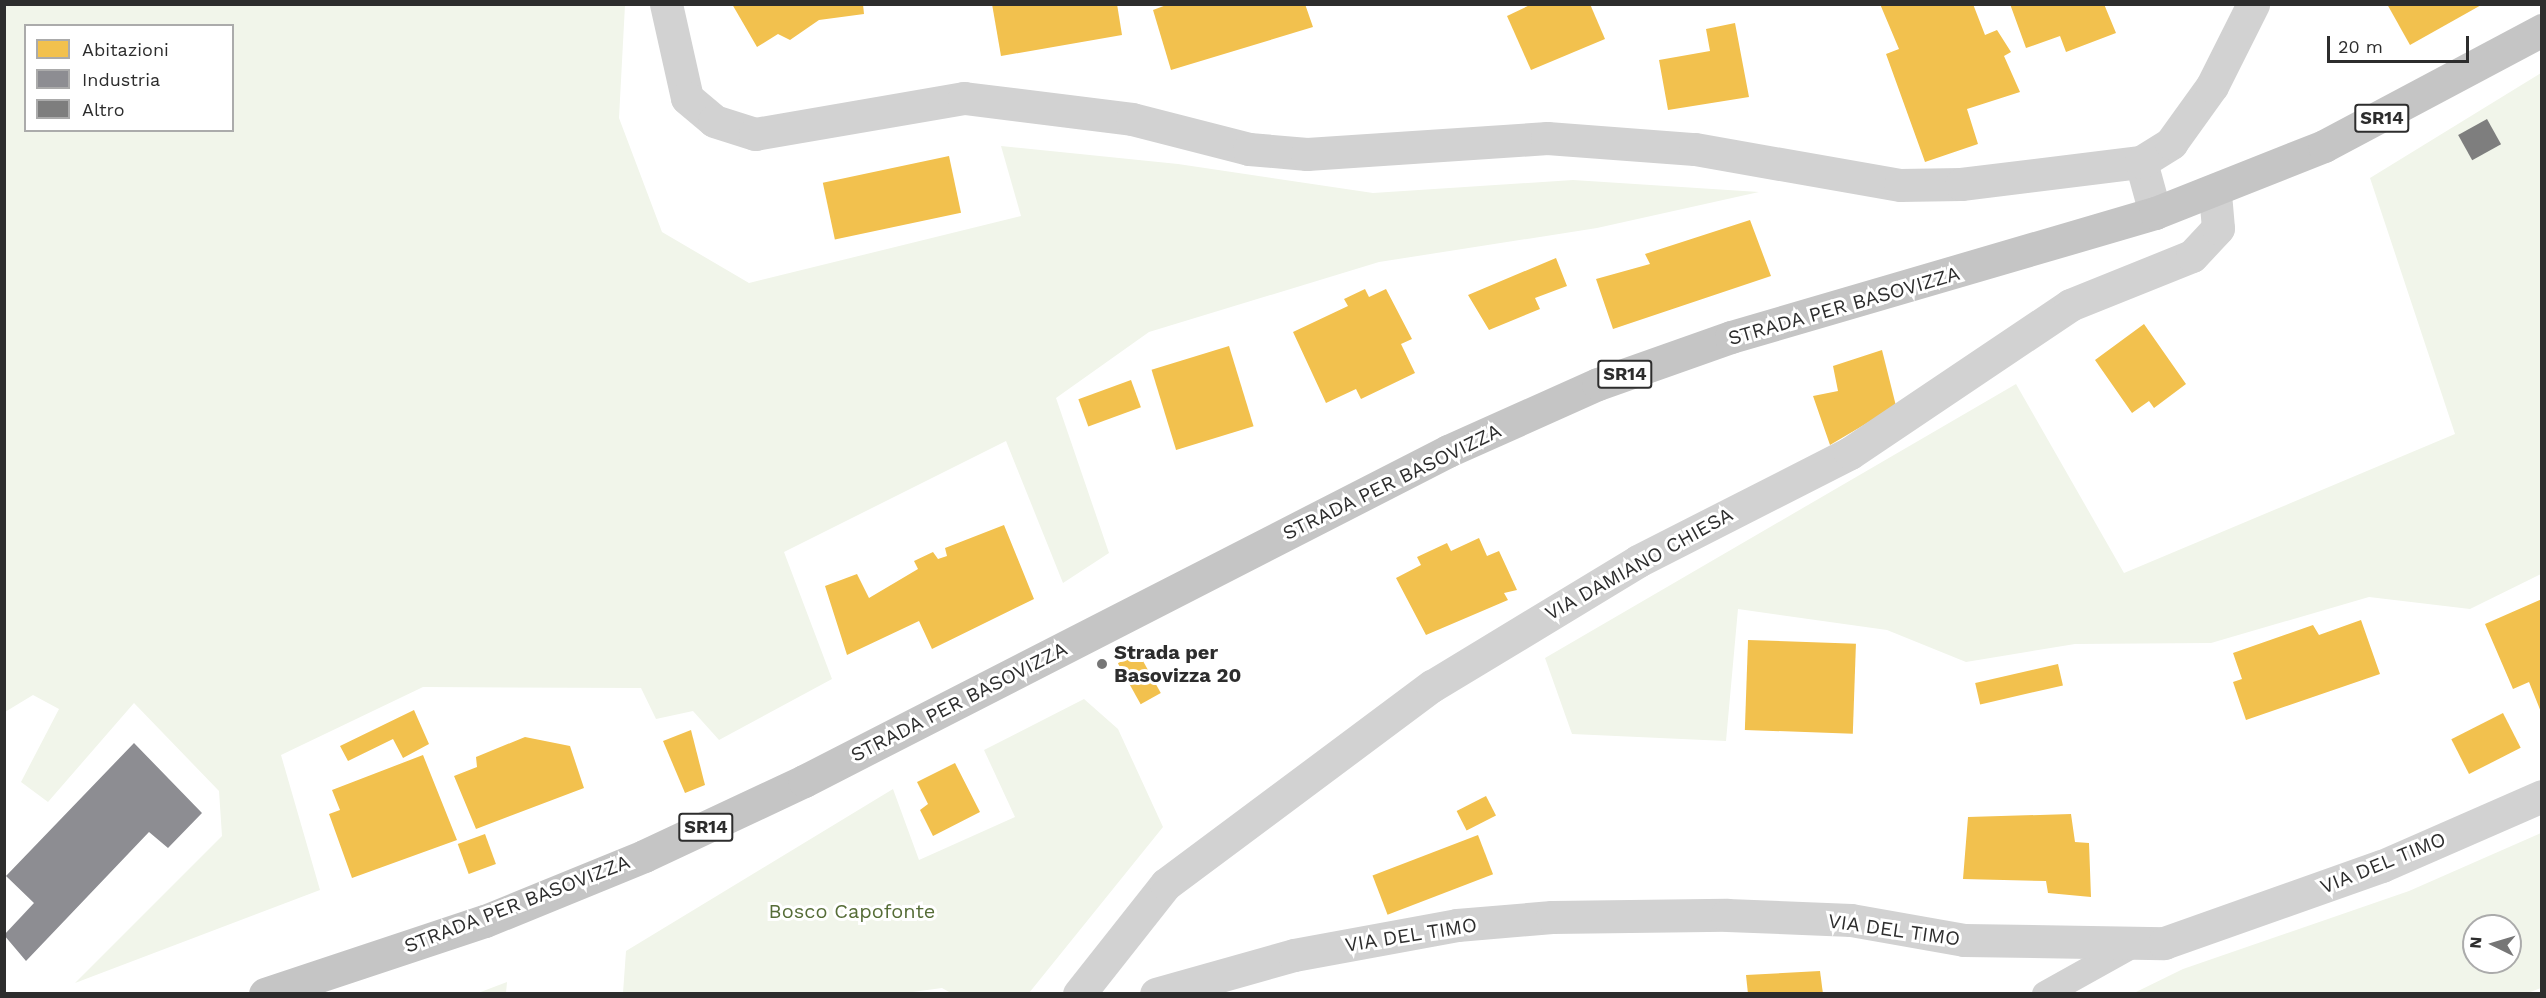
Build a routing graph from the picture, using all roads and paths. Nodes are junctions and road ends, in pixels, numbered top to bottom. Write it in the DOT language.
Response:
graph roads {
  1 [pos="666,4"];
  2 [pos="2253,4"];
  3 [pos="2541,30"];
  4 [pos="2141,162"];
  5 [pos="2215,190"];
  6 [pos="2155,213"];
  7 [pos="2541,796"];
  8 [pos="2135,944"];
  9 [pos="265,993"];
  10 [pos="1079,993"];
  11 [pos="1156,993"];
  12 [pos="2045,993"];
  1 -- 4 [label="street"];
  2 -- 4 [label="street"];
  3 -- 5 [label="main road, STRADA PER BASOVIZZA / SR14"];
  4 -- 6 [label="street"];
  5 -- 6 [label="main road, STRADA PER BASOVIZZA / SR14"];
  5 -- 10 [label="street, VIA DAMIANO CHIESA"];
  6 -- 9 [label="main road, STRADA PER BASOVIZZA / SR14"];
  7 -- 8 [label="street, VIA DEL TIMO"];
  8 -- 11 [label="street, VIA DEL TIMO"];
  8 -- 12 [label="lane"];
}
